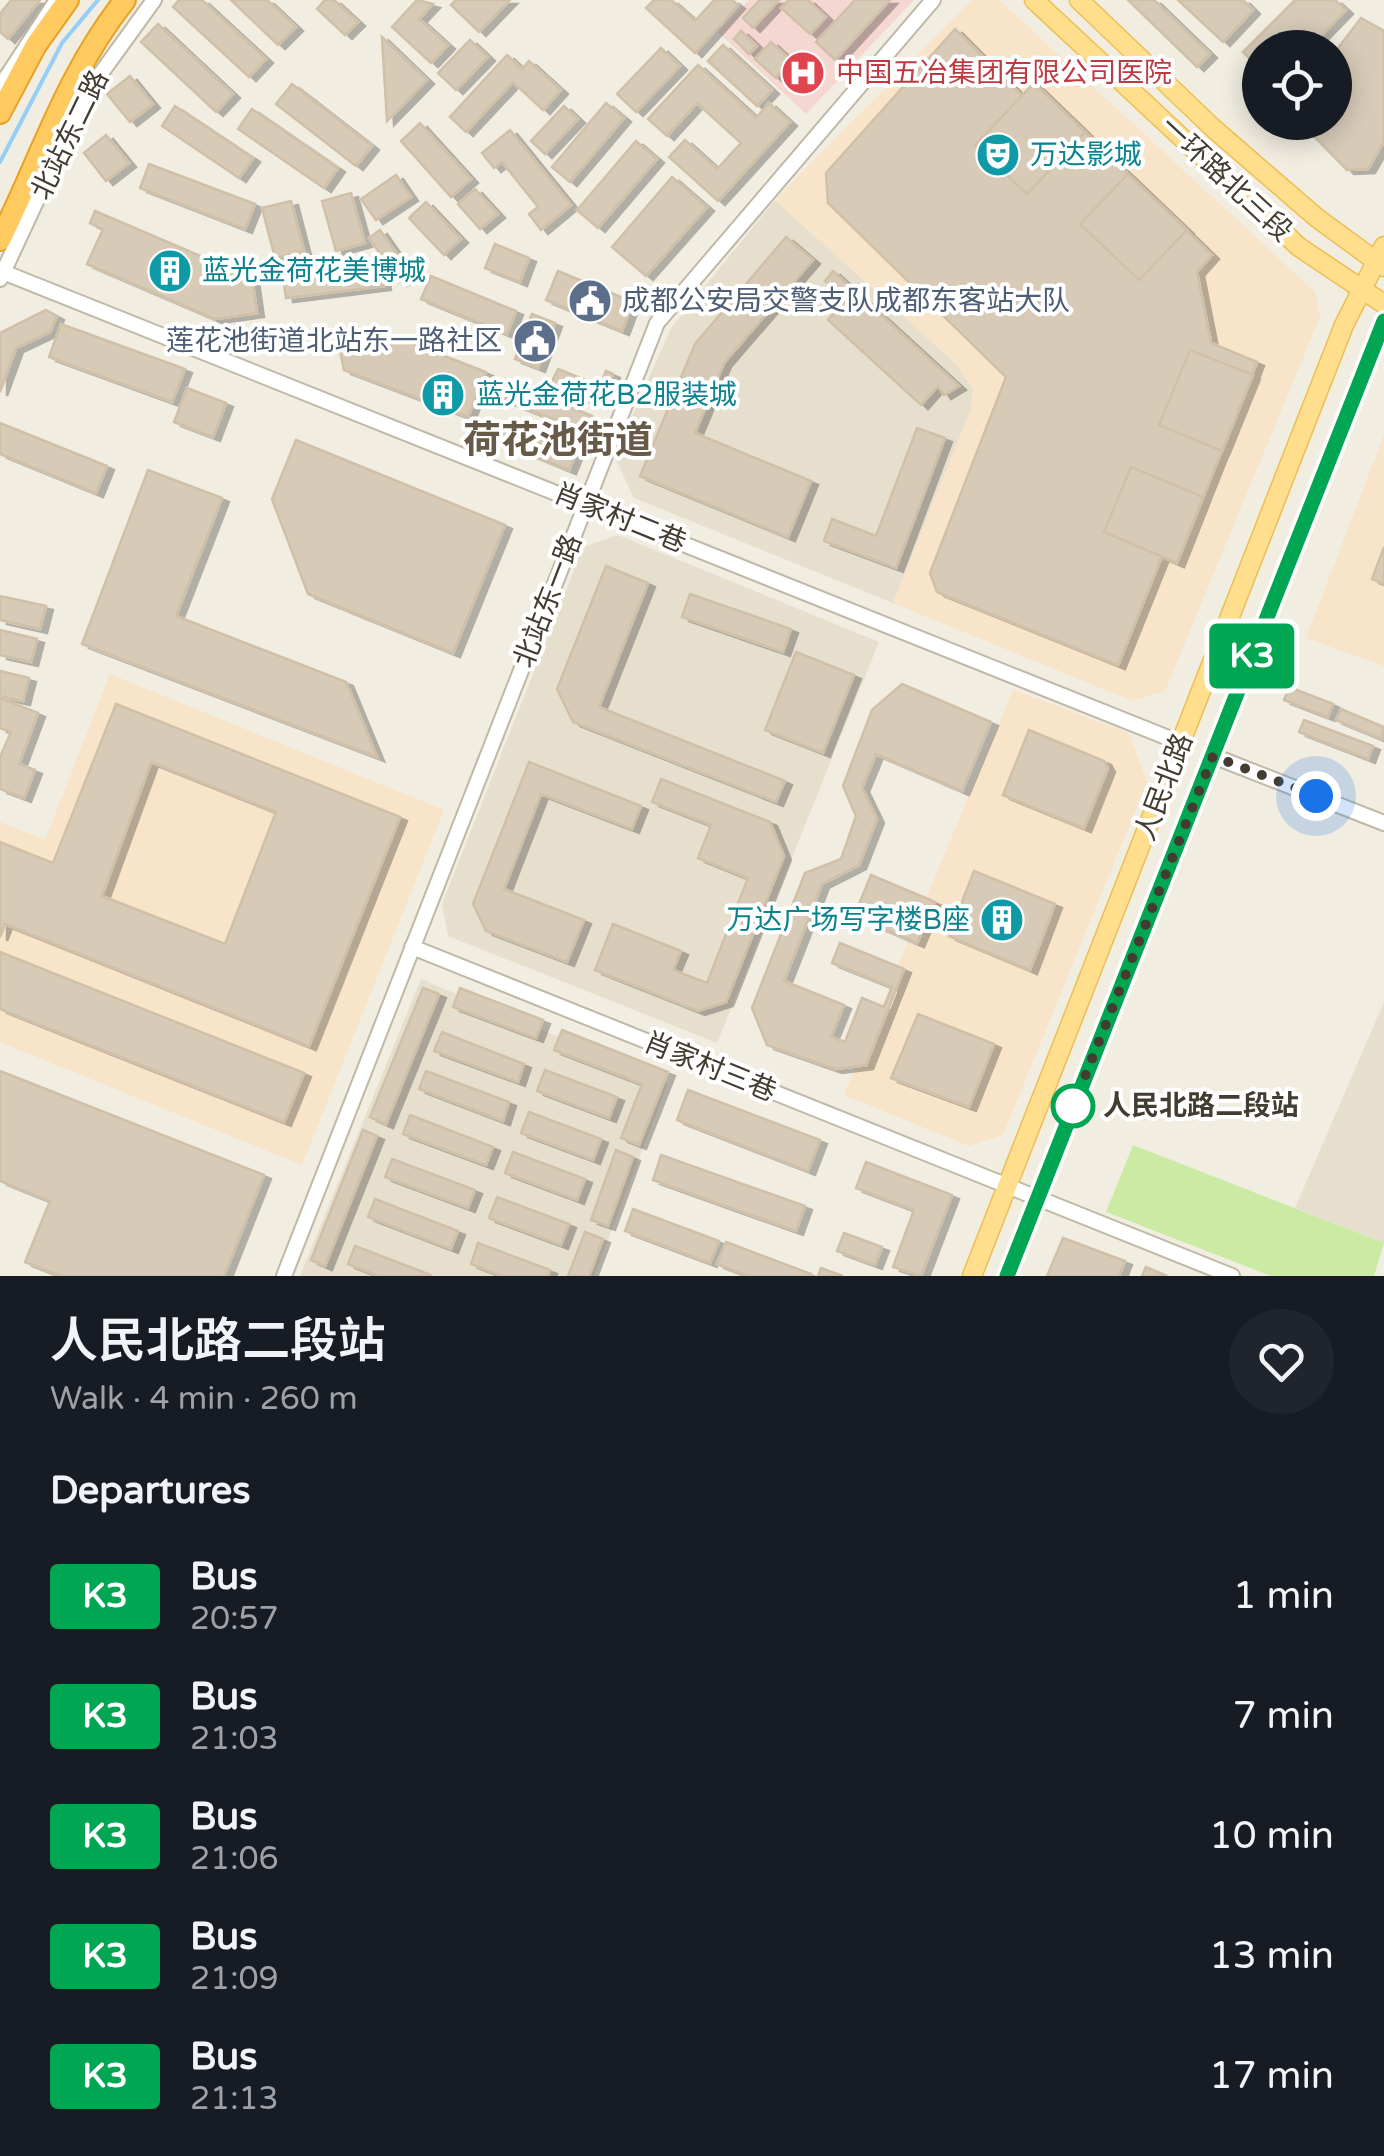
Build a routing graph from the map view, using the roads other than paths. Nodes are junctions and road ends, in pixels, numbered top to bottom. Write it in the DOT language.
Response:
graph roads {
  1 [pos="57,0"];
  2 [pos="68,0"];
  3 [pos="125,0"];
  4 [pos="154,0"];
  5 [pos="934,0"];
  6 [pos="1034,0"];
  7 [pos="1079,0"];
  8 [pos="0,87"];
  9 [pos="0,113"];
  10 [pos="0,240"];
  11 [pos="1381,259"];
  12 [pos="2,275"];
  13 [pos="1360,291"];
  14 [pos="1384,304"];
  15 [pos="1384,322"];
  16 [pos="586,504"];
  17 [pos="1181,742"];
  18 [pos="1213,756"];
  19 [pos="1384,823"];
  20 [pos="412,947"];
  21 [pos="1008,1186"];
  22 [pos="1037,1198"];
  23 [pos="284,1276"];
  24 [pos="972,1276"];
  25 [pos="1006,1276"];
  26 [pos="1232,1276"];
  1 -- 8 [label="street"];
  2 -- 9 [label="highway"];
  3 -- 10 [label="highway"];
  4 -- 12 [label="street, 北站东二路"];
  5 -- 16 [label="street, 北站东一路"];
  6 -- 13 [label="main road, 一环路北三段"];
  7 -- 11 [label="main road, 一环路北三段"];
  11 -- 13 [label="main road, 人民北路"];
  12 -- 16 [label="street, 肖家村二巷"];
  13 -- 14 [label="main road, 一环路北三段"];
  13 -- 17 [label="main road, 人民北路"];
  15 -- 18 [label="main road, 人民北路"];
  16 -- 17 [label="street, 肖家村二巷"];
  16 -- 20 [label="street, 北站东一路"];
  17 -- 21 [label="main road, 人民北路"];
  18 -- 19 [label="street"];
  18 -- 22 [label="main road, 人民北路"];
  20 -- 21 [label="street, 肖家村三巷"];
  20 -- 23 [label="street, 北站东一路"];
  21 -- 22 [label="street, 肖家村三巷"];
  21 -- 24 [label="main road, 人民北路"];
  22 -- 25 [label="main road, 人民北路"];
  22 -- 26 [label="street, 肖家村三巷"];
}
